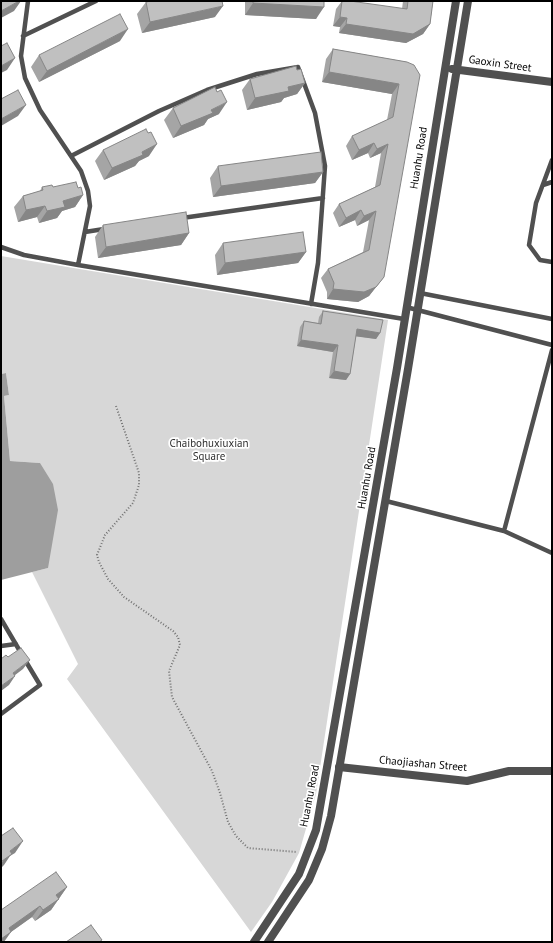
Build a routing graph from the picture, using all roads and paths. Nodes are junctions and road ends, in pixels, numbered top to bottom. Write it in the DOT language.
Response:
graph roads {
  1 [pos="28,1"];
  2 [pos="96,1"];
  3 [pos="456,1"];
  4 [pos="468,1"];
  5 [pos="23,36"];
  6 [pos="445,68"];
  7 [pos="457,69"];
  8 [pos="552,82"];
  9 [pos="71,156"];
  10 [pos="552,160"];
  11 [pos="552,182"];
  12 [pos="543,185"];
  13 [pos="323,198"];
  14 [pos="177,219"];
  15 [pos="108,229"];
  16 [pos="84,232"];
  17 [pos="1,247"];
  18 [pos="552,262"];
  19 [pos="78,265"];
  20 [pos="420,293"];
  21 [pos="311,304"];
  22 [pos="406,307"];
  23 [pos="418,310"];
  24 [pos="404,319"];
  25 [pos="552,319"];
  26 [pos="552,345"];
  27 [pos="552,350"];
  28 [pos="116,406"];
  29 [pos="386,501"];
  30 [pos="504,531"];
  31 [pos="552,553"];
  32 [pos="1,619"];
  33 [pos="16,644"];
  34 [pos="1,646"];
  35 [pos="1,714"];
  36 [pos="339,767"];
  37 [pos="552,771"];
  38 [pos="308,853"];
  39 [pos="254,942"];
  40 [pos="268,942"];
  1 -- 5 [label="lane"];
  2 -- 5 [label="lane"];
  3 -- 6 [label="street, Huanhu Road"];
  4 -- 7 [label="street, Huanhu Road"];
  5 -- 9 [label="lane"];
  6 -- 7 [label="street, Gaoxin Street"];
  6 -- 22 [label="street, Huanhu Road"];
  7 -- 8 [label="street, Gaoxin Street"];
  7 -- 20 [label="street, Huanhu Road"];
  9 -- 13 [label="lane"];
  9 -- 16 [label="lane"];
  10 -- 12 [label="lane"];
  11 -- 12 [label="lane"];
  12 -- 18 [label="lane"];
  13 -- 14 [label="lane"];
  13 -- 21 [label="lane"];
  15 -- 16 [label="lane"];
  16 -- 19 [label="lane"];
  17 -- 19 [label="lane"];
  19 -- 21 [label="lane"];
  20 -- 23 [label="street, Huanhu Road"];
  20 -- 25 [label="lane"];
  21 -- 24 [label="lane"];
  22 -- 23 [label="lane"];
  22 -- 24 [label="street, Huanhu Road"];
  23 -- 26 [label="lane"];
  23 -- 29 [label="street, Huanhu Road"];
  24 -- 38 [label="street, Huanhu Road"];
  27 -- 30 [label="lane"];
  28 -- 38 [label="path"];
  29 -- 30 [label="lane"];
  29 -- 36 [label="street, Huanhu Road"];
  30 -- 31 [label="lane"];
  32 -- 33 [label="lane"];
  33 -- 34 [label="lane"];
  33 -- 35 [label="lane"];
  36 -- 37 [label="street, Chaojiashan Street"];
  36 -- 40 [label="street, Huanhu Road"];
  38 -- 39 [label="street, Huanhu Road"];
}
